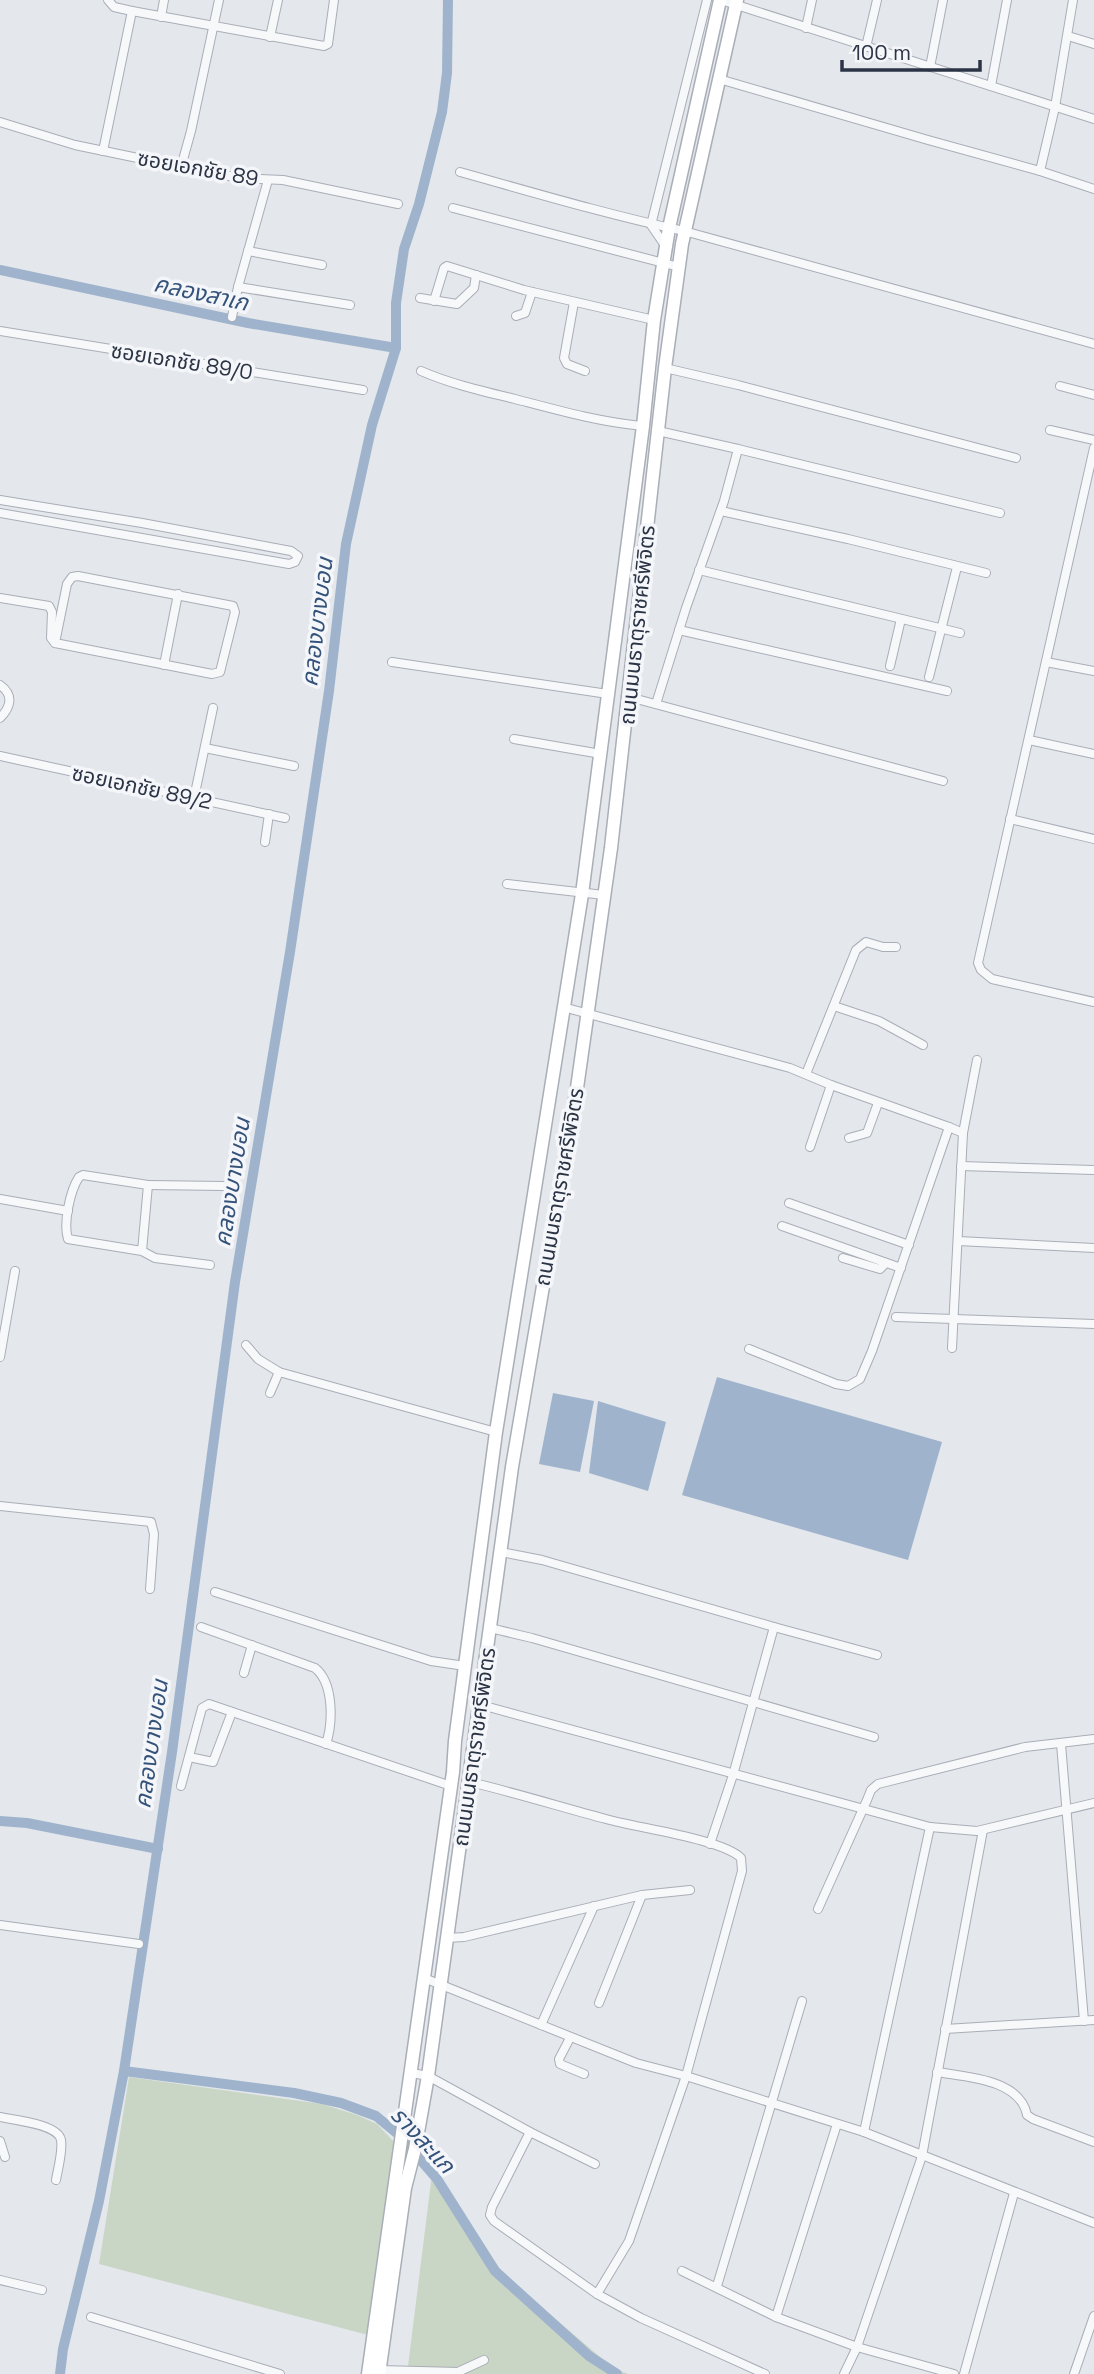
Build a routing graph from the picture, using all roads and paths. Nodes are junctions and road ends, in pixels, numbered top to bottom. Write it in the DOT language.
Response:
graph roads {
  1 [pos="108,0"];
  2 [pos="164,0"];
  3 [pos="219,0"];
  4 [pos="278,0"];
  5 [pos="334,0"];
  6 [pos="707,0"];
  7 [pos="721,0"];
  8 [pos="812,0"];
  9 [pos="877,0"];
  10 [pos="943,0"];
  11 [pos="1007,0"];
  12 [pos="1073,0"];
  13 [pos="737,2"];
  14 [pos="132,11"];
  15 [pos="161,17"];
  16 [pos="214,26"];
  17 [pos="806,28"];
  18 [pos="1068,36"];
  19 [pos="270,37"];
  20 [pos="1094,44"];
  21 [pos="866,47"];
  22 [pos="930,67"];
  23 [pos="719,79"];
  24 [pos="991,86"];
  25 [pos="1055,107"];
  26 [pos="1094,119"];
  27 [pos="0,122"];
  28 [pos="103,151"];
  29 [pos="181,167"];
  30 [pos="1040,171"];
  31 [pos="460,172"];
  32 [pos="268,180"];
  33 [pos="1094,189"];
  34 [pos="398,204"];
  35 [pos="453,208"];
  36 [pos="651,225"];
  37 [pos="669,228"];
  38 [pos="684,231"];
  39 [pos="666,247"];
  40 [pos="248,251"];
  41 [pos="663,264"];
  42 [pos="322,265"];
  43 [pos="679,267"];
  44 [pos="476,275"];
  45 [pos="238,287"];
  46 [pos="532,292"];
  47 [pos="419,298"];
  48 [pos="434,301"];
  49 [pos="574,302"];
  50 [pos="350,305"];
  51 [pos="672,313"];
  52 [pos="655,315"];
  53 [pos="516,316"];
  54 [pos="233,317"];
  55 [pos="0,331"];
  56 [pos="1094,344"];
  57 [pos="665,368"];
  58 [pos="421,371"];
  59 [pos="585,371"];
  60 [pos="1060,386"];
  61 [pos="363,390"];
  62 [pos="1094,395"];
  63 [pos="643,426"];
  64 [pos="1050,430"];
  65 [pos="658,431"];
  66 [pos="1094,440"];
  67 [pos="1094,448"];
  68 [pos="738,449"];
  69 [pos="1016,458"];
  70 [pos="0,500"];
  71 [pos="720,511"];
  72 [pos="0,513"];
  73 [pos="1000,513"];
  74 [pos="957,567"];
  75 [pos="699,570"];
  76 [pos="986,573"];
  77 [pos="178,594"];
  78 [pos="0,598"];
  79 [pos="901,619"];
  80 [pos="941,628"];
  81 [pos="678,630"];
  82 [pos="960,633"];
  83 [pos="55,643"];
  84 [pos="392,662"];
  85 [pos="1046,662"];
  86 [pos="164,665"];
  87 [pos="890,666"];
  88 [pos="1094,671"];
  89 [pos="929,677"];
  90 [pos="0,685"];
  91 [pos="947,691"];
  92 [pos="608,694"];
  93 [pos="629,697"];
  94 [pos="656,704"];
  95 [pos="214,708"];
  96 [pos="0,718"];
  97 [pos="514,739"];
  98 [pos="1029,740"];
  99 [pos="205,748"];
  100 [pos="601,754"];
  101 [pos="1094,754"];
  102 [pos="0,756"];
  103 [pos="294,766"];
  104 [pos="943,781"];
  105 [pos="194,798"];
  106 [pos="269,814"];
  107 [pos="285,818"];
  108 [pos="1010,819"];
  109 [pos="1094,839"];
  110 [pos="265,842"];
  111 [pos="507,884"];
  112 [pos="582,894"];
  113 [pos="604,895"];
  114 [pos="896,947"];
  115 [pos="1094,1002"];
  116 [pos="834,1006"];
  117 [pos="563,1007"];
  118 [pos="587,1012"];
  119 [pos="923,1045"];
  120 [pos="977,1060"];
  121 [pos="806,1074"];
  122 [pos="831,1085"];
  123 [pos="878,1103"];
  124 [pos="949,1128"];
  125 [pos="963,1133"];
  126 [pos="849,1138"];
  127 [pos="810,1147"];
  128 [pos="961,1166"];
  129 [pos="1094,1170"];
  130 [pos="148,1185"];
  131 [pos="224,1186"];
  132 [pos="0,1199"];
  133 [pos="789,1203"];
  134 [pos="68,1211"];
  135 [pos="782,1226"];
  136 [pos="958,1241"];
  137 [pos="909,1245"];
  138 [pos="1094,1248"];
  139 [pos="142,1251"];
  140 [pos="843,1258"];
  141 [pos="886,1263"];
  142 [pos="210,1265"];
  143 [pos="901,1268"];
  144 [pos="15,1271"];
  145 [pos="896,1317"];
  146 [pos="954,1318"];
  147 [pos="1094,1324"];
  148 [pos="246,1345"];
  149 [pos="952,1348"];
  150 [pos="749,1349"];
  151 [pos="0,1357"];
  152 [pos="279,1372"];
  153 [pos="270,1393"];
  154 [pos="496,1432"];
  155 [pos="0,1506"];
  156 [pos="501,1552"];
  157 [pos="150,1589"];
  158 [pos="215,1592"];
  159 [pos="774,1627"];
  160 [pos="201,1628"];
  161 [pos="490,1629"];
  162 [pos="252,1645"];
  163 [pos="877,1655"];
  164 [pos="465,1667"];
  165 [pos="244,1673"];
  166 [pos="754,1703"];
  167 [pos="481,1705"];
  168 [pos="232,1712"];
  169 [pos="874,1737"];
  170 [pos="1094,1739"];
  171 [pos="326,1744"];
  172 [pos="1061,1744"];
  173 [pos="189,1757"];
  174 [pos="733,1775"];
  175 [pos="470,1782"];
  176 [pos="181,1786"];
  177 [pos="451,1786"];
  178 [pos="1094,1803"];
  179 [pos="863,1810"];
  180 [pos="1066,1811"];
  181 [pos="930,1828"];
  182 [pos="983,1830"];
  183 [pos="710,1844"];
  184 [pos="690,1890"];
  185 [pos="642,1895"];
  186 [pos="594,1906"];
  187 [pos="818,1909"];
  188 [pos="0,1924"];
  189 [pos="447,1938"];
  190 [pos="137,1944"];
  191 [pos="424,1978"];
  192 [pos="441,1983"];
  193 [pos="802,2001"];
  194 [pos="599,2003"];
  195 [pos="1094,2020"];
  196 [pos="1084,2021"];
  197 [pos="541,2025"];
  198 [pos="945,2029"];
  199 [pos="570,2038"];
  200 [pos="937,2072"];
  201 [pos="412,2073"];
  202 [pos="584,2074"];
  203 [pos="428,2076"];
  204 [pos="685,2076"];
  205 [pos="772,2102"];
  206 [pos="1,2118"];
  207 [pos="837,2124"];
  208 [pos="0,2128"];
  209 [pos="419,2128"];
  210 [pos="402,2132"];
  211 [pos="530,2132"];
  212 [pos="864,2132"];
  213 [pos="0,2141"];
  214 [pos="1094,2142"];
  215 [pos="922,2156"];
  216 [pos="5,2157"];
  217 [pos="595,2164"];
  218 [pos="56,2179"];
  219 [pos="402,2184"];
  220 [pos="1014,2193"];
  221 [pos="1094,2223"];
  222 [pos="682,2271"];
  223 [pos="0,2280"];
  224 [pos="717,2286"];
  225 [pos="42,2290"];
  226 [pos="597,2294"];
  227 [pos="1094,2316"];
  228 [pos="90,2317"];
  229 [pos="776,2317"];
  230 [pos="857,2347"];
  231 [pos="484,2360"];
  232 [pos="376,2373"];
  233 [pos="281,2374"];
  234 [pos="765,2374"];
  235 [pos="844,2374"];
  236 [pos="954,2374"];
  237 [pos="964,2374"];
  238 [pos="1074,2374"];
  1 -- 14 [label="street"];
  2 -- 15 [label="street"];
  3 -- 16 [label="street"];
  4 -- 19 [label="street"];
  5 -- 19 [label="street"];
  6 -- 36 [label="street"];
  7 -- 13 [label="street"];
  7 -- 37 [label="street, ถนนมนธาตุราชศรีพิจิตร"];
  8 -- 17 [label="street"];
  9 -- 21 [label="street"];
  10 -- 22 [label="street"];
  11 -- 24 [label="street"];
  12 -- 18 [label="street"];
  13 -- 17 [label="street"];
  13 -- 23 [label="street, ถนนมนธาตุราชศรีพิจิตร"];
  14 -- 15 [label="street"];
  14 -- 28 [label="street"];
  15 -- 16 [label="street"];
  16 -- 19 [label="street"];
  16 -- 29 [label="street"];
  17 -- 21 [label="street"];
  18 -- 20 [label="street"];
  18 -- 25 [label="street"];
  21 -- 22 [label="street"];
  22 -- 24 [label="street"];
  23 -- 30 [label="street"];
  23 -- 38 [label="street, ถนนมนธาตุราชศรีพิจิตร"];
  24 -- 25 [label="street"];
  25 -- 26 [label="street"];
  25 -- 30 [label="street"];
  27 -- 28 [label="street, ซอยเอกชัย 89"];
  28 -- 29 [label="street, ซอยเอกชัย 89"];
  29 -- 32 [label="street, ซอยเอกชัย 89"];
  30 -- 33 [label="street"];
  31 -- 36 [label="street"];
  32 -- 34 [label="street, ซอยเอกชัย 89"];
  32 -- 40 [label="street"];
  35 -- 41 [label="street"];
  36 -- 37 [label="street"];
  36 -- 39 [label="street"];
  37 -- 38 [label="street"];
  37 -- 39 [label="street, ถนนมนธาตุราชศรีพิจิตร"];
  38 -- 43 [label="street, ถนนมนธาตุราชศรีพิจิตร"];
  38 -- 56 [label="street"];
  39 -- 41 [label="street, ถนนมนธาตุราชศรีพิจิตร"];
  40 -- 42 [label="street"];
  40 -- 45 [label="street"];
  41 -- 43 [label="street"];
  41 -- 52 [label="street, ถนนมนธาตุราชศรีพิจิตร"];
  43 -- 51 [label="street, ถนนมนธาตุราชศรีพิจิตร"];
  44 -- 46 [label="street"];
  44 -- 48 [label="street"];
  44 -- 48 [label="street"];
  45 -- 50 [label="street"];
  45 -- 54 [label="street"];
  46 -- 49 [label="street"];
  46 -- 53 [label="street"];
  47 -- 48 [label="street"];
  49 -- 52 [label="street"];
  49 -- 59 [label="street"];
  51 -- 52 [label="street"];
  51 -- 57 [label="street, ถนนมนธาตุราชศรีพิจิตร"];
  52 -- 63 [label="street, ถนนมนธาตุราชศรีพิจิตร"];
  55 -- 61 [label="street, ซอยเอกชัย 89/0"];
  57 -- 65 [label="street, ถนนมนธาตุราชศรีพิจิตร"];
  57 -- 69 [label="street"];
  58 -- 63 [label="street"];
  60 -- 62 [label="street"];
  63 -- 92 [label="street, ถนนมนธาตุราชศรีพิจิตร"];
  64 -- 66 [label="street"];
  65 -- 68 [label="street"];
  65 -- 93 [label="street, ถนนมนธาตุราชศรีพิจิตร"];
  67 -- 85 [label="street"];
  68 -- 71 [label="street"];
  68 -- 73 [label="street"];
  70 -- 72 [label="street"];
  71 -- 74 [label="street"];
  71 -- 75 [label="street"];
  74 -- 76 [label="street"];
  74 -- 80 [label="street"];
  75 -- 79 [label="street"];
  75 -- 81 [label="street"];
  77 -- 83 [label="street"];
  77 -- 86 [label="street"];
  77 -- 86 [label="street"];
  78 -- 83 [label="street"];
  79 -- 80 [label="street"];
  79 -- 87 [label="street"];
  80 -- 82 [label="street"];
  80 -- 89 [label="street"];
  81 -- 91 [label="street"];
  81 -- 94 [label="street"];
  83 -- 86 [label="street"];
  84 -- 92 [label="street"];
  85 -- 88 [label="street"];
  85 -- 98 [label="street"];
  90 -- 96 [label="street"];
  92 -- 100 [label="street, ถนนมนธาตุราชศรีพิจิตร"];
  93 -- 94 [label="street"];
  93 -- 113 [label="street, ถนนมนธาตุราชศรีพิจิตร"];
  94 -- 104 [label="street"];
  95 -- 99 [label="street"];
  97 -- 100 [label="street"];
  98 -- 101 [label="street"];
  98 -- 108 [label="street"];
  99 -- 103 [label="street"];
  99 -- 105 [label="street"];
  100 -- 112 [label="street, ถนนมนธาตุราชศรีพิจิตร"];
  102 -- 105 [label="street, ซอยเอกชัย 89/2"];
  105 -- 106 [label="street, ซอยเอกชัย 89/2"];
  106 -- 107 [label="street, ซอยเอกชัย 89/2"];
  106 -- 110 [label="street"];
  108 -- 109 [label="street"];
  108 -- 115 [label="street"];
  111 -- 112 [label="street"];
  112 -- 113 [label="street"];
  112 -- 117 [label="street, ถนนมนธาตุราชศรีพิจิตร"];
  113 -- 118 [label="street, ถนนมนธาตุราชศรีพิจิตร"];
  114 -- 116 [label="street"];
  116 -- 119 [label="street"];
  116 -- 121 [label="street"];
  117 -- 118 [label="street"];
  117 -- 154 [label="street, ถนนมนธาตุราชศรีพิจิตร"];
  118 -- 121 [label="street"];
  118 -- 156 [label="street, ถนนมนธาตุราชศรีพิจิตร"];
  120 -- 125 [label="street"];
  121 -- 122 [label="street"];
  122 -- 123 [label="street"];
  122 -- 127 [label="street"];
  123 -- 124 [label="street"];
  123 -- 126 [label="street"];
  124 -- 125 [label="street"];
  124 -- 137 [label="street"];
  125 -- 128 [label="street"];
  128 -- 129 [label="street"];
  128 -- 136 [label="street"];
  130 -- 131 [label="street"];
  130 -- 134 [label="street"];
  130 -- 139 [label="street"];
  132 -- 134 [label="street"];
  133 -- 137 [label="street"];
  134 -- 139 [label="street"];
  135 -- 141 [label="street"];
  136 -- 138 [label="street"];
  136 -- 146 [label="street"];
  137 -- 143 [label="street"];
  139 -- 142 [label="street"];
  140 -- 141 [label="street"];
  141 -- 143 [label="street"];
  143 -- 150 [label="street"];
  144 -- 151 [label="street"];
  145 -- 146 [label="street"];
  146 -- 147 [label="street"];
  146 -- 149 [label="street"];
  148 -- 152 [label="street"];
  152 -- 153 [label="street"];
  152 -- 154 [label="street"];
  154 -- 164 [label="street, ถนนมนธาตุราชศรีพิจิตร"];
  155 -- 157 [label="street"];
  156 -- 159 [label="street"];
  156 -- 161 [label="street, ถนนมนธาตุราชศรีพิจิตร"];
  158 -- 164 [label="street"];
  159 -- 163 [label="street"];
  159 -- 166 [label="street"];
  160 -- 162 [label="street"];
  161 -- 166 [label="street"];
  161 -- 167 [label="street, ถนนมนธาตุราชศรีพิจิตร"];
  162 -- 165 [label="street"];
  162 -- 171 [label="street"];
  164 -- 177 [label="street, ถนนมนธาตุราชศรีพิจิตร"];
  166 -- 169 [label="street"];
  166 -- 174 [label="street"];
  167 -- 174 [label="street"];
  167 -- 175 [label="street, ถนนมนธาตุราชศรีพิจิตร"];
  168 -- 171 [label="street"];
  168 -- 173 [label="street"];
  168 -- 173 [label="street"];
  170 -- 172 [label="street"];
  171 -- 177 [label="street"];
  172 -- 179 [label="street"];
  172 -- 180 [label="street"];
  173 -- 176 [label="street"];
  174 -- 179 [label="street"];
  174 -- 183 [label="street"];
  175 -- 183 [label="street"];
  175 -- 189 [label="street, ถนนมนธาตุราชศรีพิจิตร"];
  177 -- 191 [label="street, ถนนมนธาตุราชศรีพิจิตร"];
  178 -- 180 [label="street"];
  179 -- 181 [label="street"];
  179 -- 187 [label="street"];
  180 -- 182 [label="street"];
  180 -- 196 [label="street"];
  181 -- 182 [label="street"];
  181 -- 212 [label="street"];
  182 -- 198 [label="street"];
  183 -- 204 [label="street"];
  184 -- 185 [label="street"];
  185 -- 186 [label="street"];
  185 -- 194 [label="street"];
  186 -- 189 [label="street"];
  186 -- 197 [label="street"];
  188 -- 190 [label="street"];
  189 -- 192 [label="street, ถนนมนธาตุราชศรีพิจิตร"];
  191 -- 192 [label="street"];
  191 -- 201 [label="street, ถนนมนธาตุราชศรีพิจิตร"];
  192 -- 197 [label="street"];
  192 -- 203 [label="street, ถนนมนธาตุราชศรีพิจิตร"];
  193 -- 205 [label="street"];
  195 -- 196 [label="street"];
  196 -- 198 [label="street"];
  197 -- 199 [label="street"];
  198 -- 200 [label="street"];
  199 -- 202 [label="street"];
  199 -- 204 [label="street"];
  200 -- 214 [label="street"];
  200 -- 215 [label="street"];
  201 -- 203 [label="street"];
  201 -- 210 [label="street, ถนนมนธาตุราชศรีพิจิตร"];
  203 -- 209 [label="street, ถนนมนธาตุราชศรีพิจิตร"];
  203 -- 211 [label="street"];
  204 -- 205 [label="street"];
  204 -- 226 [label="street"];
  205 -- 207 [label="street"];
  205 -- 224 [label="street"];
  206 -- 208 [label="street"];
  206 -- 218 [label="street"];
  207 -- 212 [label="street"];
  207 -- 229 [label="street"];
  209 -- 210 [label="street"];
  209 -- 219 [label="street, ถนนมนธาตุราชศรีพิจิตร"];
  210 -- 219 [label="street, ถนนมนธาตุราชศรีพิจิตร"];
  211 -- 217 [label="street"];
  211 -- 226 [label="street"];
  212 -- 215 [label="street"];
  213 -- 216 [label="street"];
  215 -- 220 [label="street"];
  215 -- 230 [label="street"];
  219 -- 232 [label="street, ถนนมนธาตุราชศรีพิจิตร"];
  220 -- 221 [label="street"];
  220 -- 237 [label="street"];
  222 -- 224 [label="street"];
  223 -- 225 [label="street"];
  224 -- 229 [label="street"];
  226 -- 234 [label="street"];
  227 -- 238 [label="street"];
  228 -- 233 [label="street"];
  229 -- 230 [label="street"];
  230 -- 235 [label="street"];
  230 -- 236 [label="street"];
  231 -- 232 [label="street"];
}
